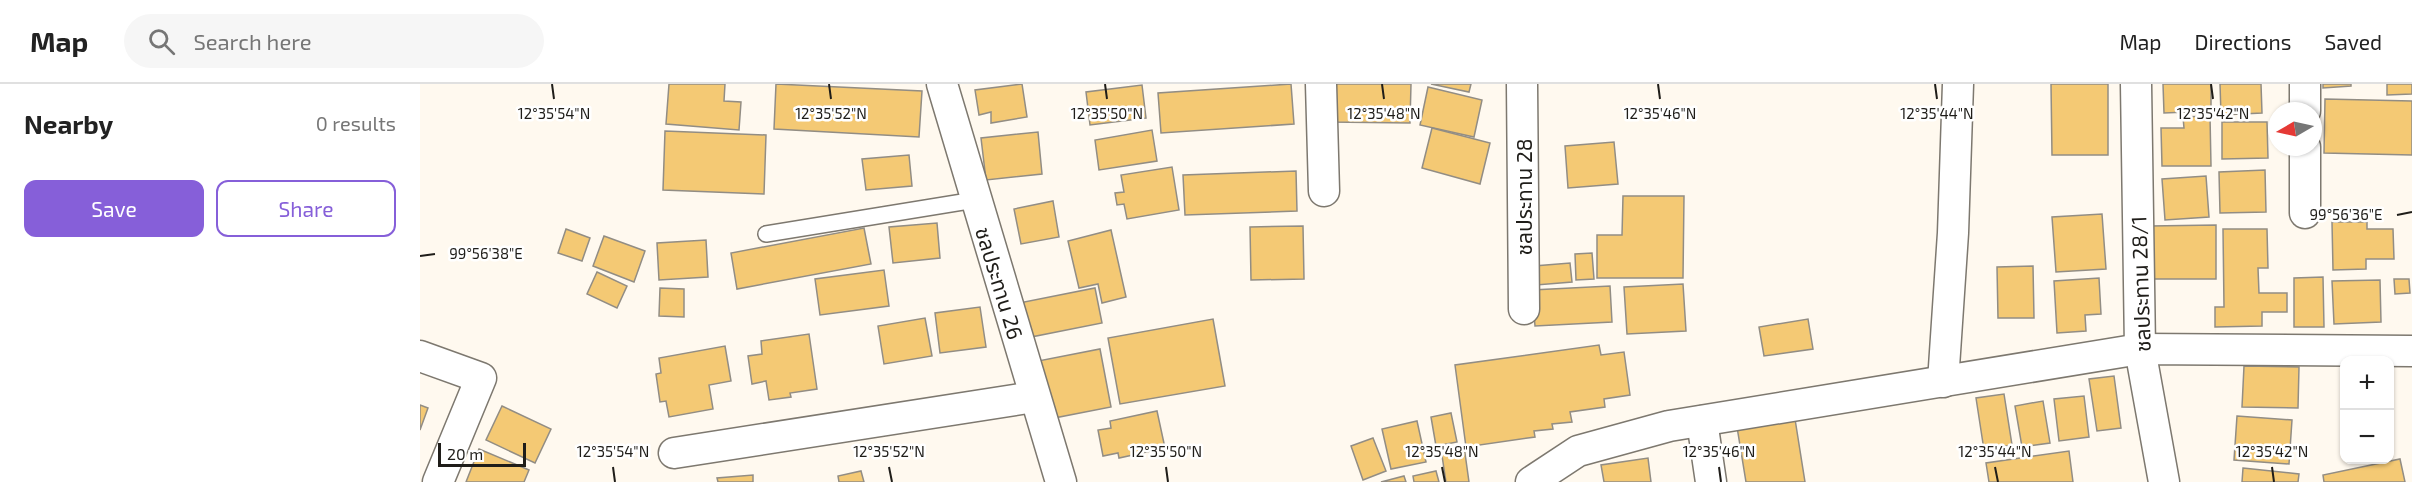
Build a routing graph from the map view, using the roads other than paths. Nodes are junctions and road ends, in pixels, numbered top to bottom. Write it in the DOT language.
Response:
graph roads {
  1 [pos="942,84"];
  2 [pos="1322,84"];
  3 [pos="1522,84"];
  4 [pos="1958,84"];
  5 [pos="2136,84"];
  6 [pos="2305,84"];
  7 [pos="2305,102"];
  8 [pos="2305,156"];
  9 [pos="1324,191"];
  10 [pos="975,200"];
  11 [pos="2305,213"];
  12 [pos="766,234"];
  13 [pos="1524,309"];
  14 [pos="2140,349"];
  15 [pos="2412,351"];
  16 [pos="420,356"];
  17 [pos="1943,382"];
  18 [pos="1034,397"];
  19 [pos="1702,421"];
  20 [pos="674,453"];
  21 [pos="438,482"];
  22 [pos="1061,482"];
  23 [pos="1530,482"];
  24 [pos="1712,482"];
  25 [pos="2164,482"];
  1 -- 10 [label="street, ชลประทาน 26"];
  2 -- 9 [label="street"];
  3 -- 13 [label="street, ชลประทาน 28"];
  4 -- 17 [label="street"];
  5 -- 14 [label="street, ชลประทาน 28/1"];
  6 -- 7 [label="street"];
  8 -- 11 [label="street"];
  10 -- 12 [label="lane"];
  10 -- 18 [label="street, ชลประทาน 26"];
  14 -- 15 [label="street"];
  14 -- 17 [label="street"];
  14 -- 25 [label="street, ชลประทาน 28/1"];
  16 -- 21 [label="street"];
  17 -- 19 [label="street"];
  18 -- 20 [label="street"];
  18 -- 22 [label="street, ชลประทาน 26"];
  19 -- 23 [label="street"];
  19 -- 24 [label="street"];
}
